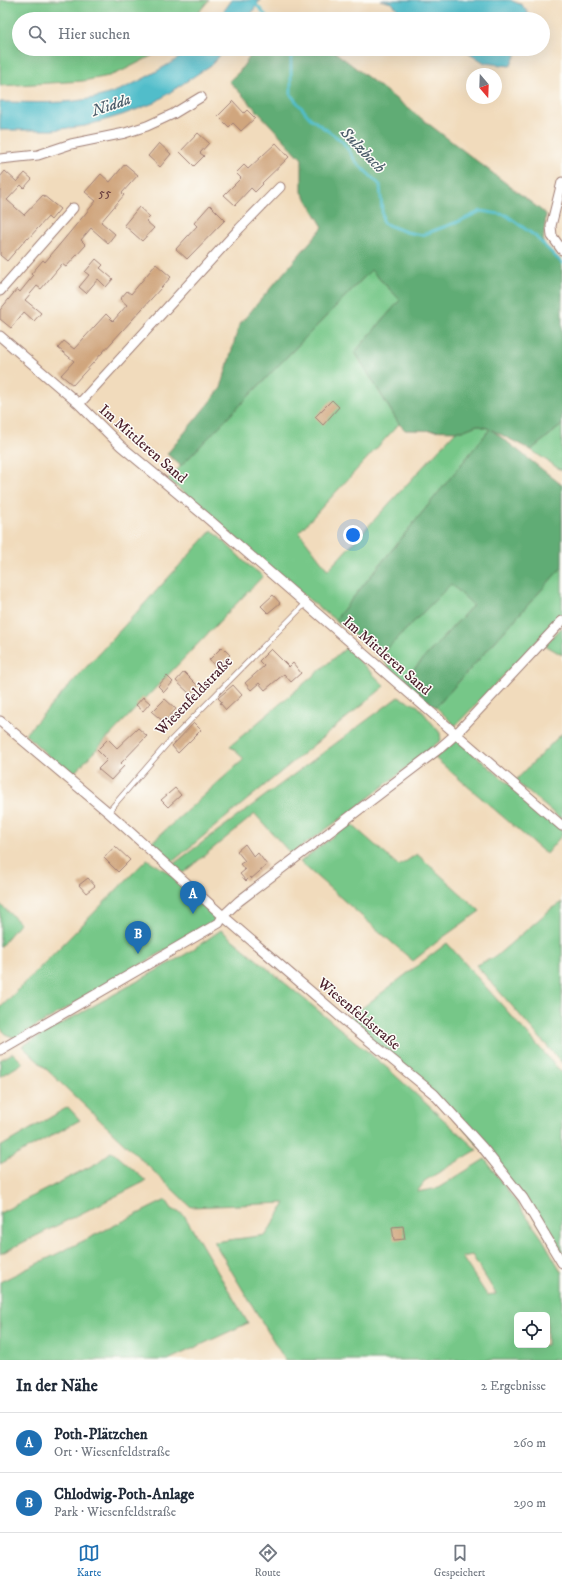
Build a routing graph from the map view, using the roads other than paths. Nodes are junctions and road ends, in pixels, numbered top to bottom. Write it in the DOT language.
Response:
graph roads {
  1 [pos="201,96"];
  2 [pos="0,159"];
  3 [pos="562,182"];
  4 [pos="280,187"];
  5 [pos="73,208"];
  6 [pos="562,250"];
  7 [pos="0,292"];
  8 [pos="0,336"];
  9 [pos="79,404"];
  10 [pos="305,604"];
  11 [pos="562,621"];
  12 [pos="0,721"];
  13 [pos="456,734"];
  14 [pos="108,812"];
  15 [pos="562,826"];
  16 [pos="223,916"];
  17 [pos="0,1050"];
  18 [pos="562,1263"];
  1 -- 2 [label="street"];
  3 -- 6 [label="street"];
  4 -- 9 [label="street, Im Mittleren Sand"];
  5 -- 7 [label="street"];
  8 -- 9 [label="street, Im Mittleren Sand"];
  9 -- 10 [label="street, Im Mittleren Sand"];
  10 -- 13 [label="street, Im Mittleren Sand"];
  10 -- 14 [label="lane, Wiesenfeldstraße"];
  11 -- 13 [label="street"];
  12 -- 14 [label="street, Wiesenfeldstraße"];
  13 -- 15 [label="street, Im Mittleren Sand"];
  13 -- 16 [label="street"];
  14 -- 16 [label="street, Wiesenfeldstraße"];
  16 -- 17 [label="street"];
  16 -- 18 [label="street, Wiesenfeldstraße"];
}
